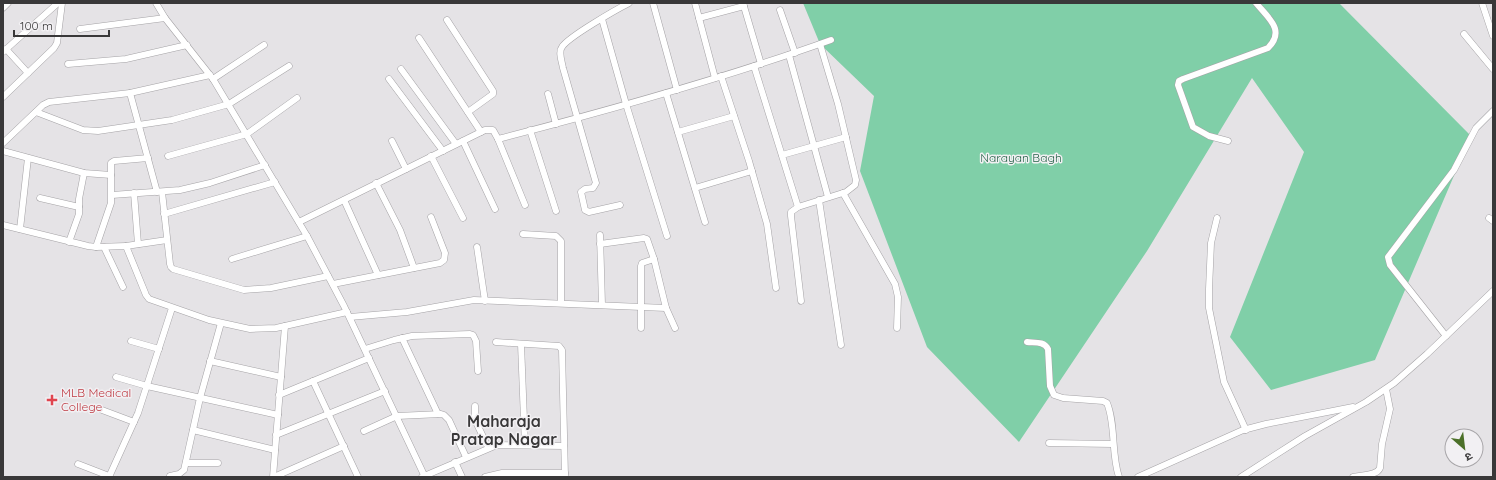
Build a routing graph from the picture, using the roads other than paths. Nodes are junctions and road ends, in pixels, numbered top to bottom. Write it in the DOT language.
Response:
graph roads {
  1 [pos="8,3"];
  2 [pos="58,3"];
  3 [pos="62,3"];
  4 [pos="156,3"];
  5 [pos="629,3"];
  6 [pos="653,3"];
  7 [pos="695,3"];
  8 [pos="1256,3"];
  9 [pos="1482,3"];
  10 [pos="744,5"];
  11 [pos="3,8"];
  12 [pos="780,10"];
  13 [pos="165,18"];
  14 [pos="699,18"];
  15 [pos="602,19"];
  16 [pos="447,20"];
  17 [pos="80,29"];
  18 [pos="1464,34"];
  19 [pos="1493,36"];
  20 [pos="419,38"];
  21 [pos="831,40"];
  22 [pos="820,44"];
  23 [pos="187,45"];
  24 [pos="264,45"];
  25 [pos="5,51"];
  26 [pos="792,54"];
  27 [pos="68,64"];
  28 [pos="757,65"];
  29 [pos="289,66"];
  30 [pos="401,69"];
  31 [pos="1493,70"];
  32 [pos="28,73"];
  33 [pos="212,77"];
  34 [pos="718,77"];
  35 [pos="389,79"];
  36 [pos="677,90"];
  37 [pos="130,93"];
  38 [pos="666,93"];
  39 [pos="548,94"];
  40 [pos="3,97"];
  41 [pos="297,98"];
  42 [pos="229,104"];
  43 [pos="626,104"];
  44 [pos="1493,111"];
  45 [pos="36,112"];
  46 [pos="468,112"];
  47 [pos="734,116"];
  48 [pos="578,118"];
  49 [pos="556,124"];
  50 [pos="139,125"];
  51 [pos="530,130"];
  52 [pos="481,132"];
  53 [pos="678,132"];
  54 [pos="247,134"];
  55 [pos="846,137"];
  56 [pos="498,139"];
  57 [pos="392,141"];
  58 [pos="463,141"];
  59 [pos="1228,141"];
  60 [pos="3,143"];
  61 [pos="456,144"];
  62 [pos="814,146"];
  63 [pos="3,151"];
  64 [pos="443,151"];
  65 [pos="782,155"];
  66 [pos="168,156"];
  67 [pos="431,156"];
  68 [pos="28,158"];
  69 [pos="148,158"];
  70 [pos="265,165"];
  71 [pos="406,169"];
  72 [pos="752,171"];
  73 [pos="84,173"];
  74 [pos="111,175"];
  75 [pos="275,182"];
  76 [pos="376,183"];
  77 [pos="695,188"];
  78 [pos="159,192"];
  79 [pos="134,193"];
  80 [pos="843,193"];
  81 [pos="112,195"];
  82 [pos="828,197"];
  83 [pos="40,198"];
  84 [pos="344,200"];
  85 [pos="819,200"];
  86 [pos="525,205"];
  87 [pos="620,206"];
  88 [pos="798,207"];
  89 [pos="79,208"];
  90 [pos="496,209"];
  91 [pos="556,211"];
  92 [pos="164,214"];
  93 [pos="431,217"];
  94 [pos="463,218"];
  95 [pos="1216,218"];
  96 [pos="299,222"];
  97 [pos="705,222"];
  98 [pos="3,225"];
  99 [pos="20,229"];
  100 [pos="523,234"];
  101 [pos="600,235"];
  102 [pos="307,236"];
  103 [pos="667,236"];
  104 [pos="167,240"];
  105 [pos="69,242"];
  106 [pos="138,244"];
  107 [pos="600,244"];
  108 [pos="126,246"];
  109 [pos="96,247"];
  110 [pos="104,247"];
  111 [pos="477,247"];
  112 [pos="232,259"];
  113 [pos="654,259"];
  114 [pos="414,268"];
  115 [pos="378,275"];
  116 [pos="328,276"];
  117 [pos="333,284"];
  118 [pos="123,287"];
  119 [pos="776,288"];
  120 [pos="1493,291"];
  121 [pos="485,301"];
  122 [pos="801,301"];
  123 [pos="561,303"];
  124 [pos="602,305"];
  125 [pos="642,306"];
  126 [pos="172,308"];
  127 [pos="666,308"];
  128 [pos="349,315"];
  129 [pos="221,323"];
  130 [pos="285,326"];
  131 [pos="641,328"];
  132 [pos="675,328"];
  133 [pos="897,328"];
  134 [pos="1446,336"];
  135 [pos="402,338"];
  136 [pos="131,341"];
  137 [pos="496,342"];
  138 [pos="1027,342"];
  139 [pos="521,344"];
  140 [pos="841,344"];
  141 [pos="365,349"];
  142 [pos="159,350"];
  143 [pos="369,358"];
  144 [pos="210,361"];
  145 [pos="478,370"];
  146 [pos="116,377"];
  147 [pos="281,377"];
  148 [pos="313,381"];
  149 [pos="147,386"];
  150 [pos="1386,388"];
  151 [pos="385,391"];
  152 [pos="279,395"];
  153 [pos="200,398"];
  154 [pos="475,406"];
  155 [pos="1359,406"];
  156 [pos="102,410"];
  157 [pos="328,414"];
  158 [pos="438,414"];
  159 [pos="278,415"];
  160 [pos="397,416"];
  161 [pos="134,422"];
  162 [pos="193,430"];
  163 [pos="1246,430"];
  164 [pos="364,431"];
  165 [pos="276,435"];
  166 [pos="1049,443"];
  167 [pos="1113,444"];
  168 [pos="525,445"];
  169 [pos="344,446"];
  170 [pos="564,446"];
  171 [pos="488,447"];
  172 [pos="275,450"];
  173 [pos="466,457"];
  174 [pos="455,462"];
  175 [pos="186,463"];
  176 [pos="218,463"];
  177 [pos="78,464"];
  178 [pos="565,475"];
  179 [pos="109,476"];
  180 [pos="277,476"];
  181 [pos="168,477"];
  182 [pos="358,477"];
  183 [pos="424,477"];
  184 [pos="462,477"];
  185 [pos="485,477"];
  186 [pos="1119,477"];
  187 [pos="1138,477"];
  188 [pos="1241,477"];
  189 [pos="1353,477"];
  1 -- 11 [label="street"];
  2 -- 25 [label="street"];
  3 -- 32 [label="street"];
  4 -- 13 [label="street"];
  5 -- 15 [label="street"];
  6 -- 36 [label="street"];
  7 -- 14 [label="street"];
  8 -- 59 [label="street"];
  9 -- 19 [label="street"];
  10 -- 14 [label="street"];
  10 -- 28 [label="street"];
  12 -- 26 [label="street"];
  13 -- 17 [label="street"];
  13 -- 23 [label="street"];
  14 -- 34 [label="street"];
  15 -- 43 [label="street"];
  15 -- 48 [label="street"];
  16 -- 46 [label="street"];
  18 -- 31 [label="street"];
  20 -- 46 [label="street"];
  21 -- 22 [label="street"];
  22 -- 26 [label="street"];
  22 -- 55 [label="street"];
  23 -- 27 [label="street"];
  23 -- 33 [label="street"];
  24 -- 33 [label="street"];
  25 -- 32 [label="street"];
  26 -- 28 [label="street"];
  26 -- 62 [label="street"];
  28 -- 34 [label="street"];
  28 -- 65 [label="street"];
  29 -- 42 [label="street"];
  30 -- 61 [label="street"];
  32 -- 40 [label="street"];
  33 -- 37 [label="street"];
  33 -- 42 [label="street"];
  34 -- 36 [label="street"];
  34 -- 47 [label="street"];
  35 -- 64 [label="street"];
  36 -- 38 [label="street"];
  37 -- 45 [label="street"];
  37 -- 50 [label="street"];
  38 -- 43 [label="street"];
  38 -- 53 [label="street"];
  39 -- 49 [label="street"];
  41 -- 54 [label="street"];
  42 -- 50 [label="street"];
  42 -- 54 [label="street"];
  43 -- 48 [label="street"];
  43 -- 103 [label="street"];
  44 -- 134 [label="street"];
  45 -- 50 [label="street"];
  45 -- 60 [label="street"];
  46 -- 52 [label="street"];
  47 -- 53 [label="street"];
  47 -- 72 [label="street"];
  48 -- 49 [label="street"];
  48 -- 87 [label="street"];
  49 -- 51 [label="street"];
  50 -- 69 [label="street"];
  51 -- 56 [label="street"];
  51 -- 91 [label="street"];
  52 -- 56 [label="street"];
  52 -- 58 [label="street"];
  53 -- 77 [label="street"];
  54 -- 66 [label="street"];
  54 -- 70 [label="street"];
  55 -- 62 [label="street"];
  55 -- 80 [label="street"];
  56 -- 86 [label="street"];
  57 -- 71 [label="street"];
  58 -- 61 [label="street"];
  58 -- 90 [label="street"];
  61 -- 64 [label="street"];
  62 -- 65 [label="street"];
  62 -- 82 [label="street"];
  63 -- 68 [label="street"];
  64 -- 67 [label="street"];
  65 -- 88 [label="street"];
  67 -- 71 [label="street"];
  67 -- 94 [label="street"];
  68 -- 73 [label="street"];
  68 -- 99 [label="street"];
  69 -- 74 [label="street"];
  69 -- 78 [label="street"];
  70 -- 75 [label="street"];
  70 -- 78 [label="street"];
  71 -- 76 [label="street"];
  72 -- 77 [label="street"];
  72 -- 119 [label="street"];
  73 -- 74 [label="street"];
  73 -- 89 [label="street"];
  74 -- 81 [label="street"];
  75 -- 92 [label="street"];
  75 -- 96 [label="street"];
  76 -- 84 [label="street"];
  76 -- 114 [label="street"];
  77 -- 97 [label="street"];
  78 -- 79 [label="street"];
  78 -- 92 [label="street"];
  79 -- 81 [label="street"];
  79 -- 106 [label="street"];
  80 -- 82 [label="street"];
  80 -- 133 [label="street"];
  81 -- 109 [label="street"];
  82 -- 85 [label="street"];
  83 -- 89 [label="street"];
  84 -- 96 [label="street"];
  84 -- 115 [label="street"];
  85 -- 88 [label="street"];
  85 -- 140 [label="street"];
  88 -- 122 [label="street"];
  89 -- 105 [label="street"];
  92 -- 104 [label="street"];
  93 -- 114 [label="street"];
  95 -- 163 [label="street"];
  96 -- 102 [label="street"];
  98 -- 99 [label="street"];
  99 -- 105 [label="street"];
  100 -- 123 [label="street"];
  101 -- 107 [label="street"];
  102 -- 112 [label="street"];
  102 -- 116 [label="street"];
  104 -- 106 [label="street"];
  104 -- 116 [label="street"];
  105 -- 109 [label="street"];
  106 -- 108 [label="street"];
  107 -- 113 [label="street"];
  107 -- 124 [label="street"];
  108 -- 110 [label="street"];
  108 -- 126 [label="street"];
  109 -- 110 [label="street"];
  110 -- 118 [label="street"];
  111 -- 121 [label="street"];
  113 -- 125 [label="street"];
  113 -- 127 [label="street"];
  114 -- 115 [label="street"];
  115 -- 117 [label="street"];
  116 -- 117 [label="street"];
  117 -- 128 [label="street"];
  120 -- 134 [label="street"];
  121 -- 123 [label="street"];
  121 -- 128 [label="street"];
  123 -- 124 [label="street"];
  124 -- 125 [label="street"];
  125 -- 127 [label="street"];
  125 -- 131 [label="street"];
  126 -- 129 [label="street"];
  126 -- 142 [label="street"];
  127 -- 132 [label="street"];
  128 -- 130 [label="street"];
  128 -- 141 [label="street"];
  129 -- 130 [label="street"];
  129 -- 144 [label="street"];
  130 -- 147 [label="street"];
  134 -- 150 [label="street"];
  135 -- 141 [label="street"];
  135 -- 145 [label="street"];
  135 -- 158 [label="street"];
  136 -- 142 [label="street"];
  137 -- 139 [label="street"];
  138 -- 167 [label="street"];
  139 -- 168 [label="street"];
  139 -- 170 [label="street"];
  141 -- 143 [label="street"];
  142 -- 149 [label="street"];
  143 -- 148 [label="street"];
  143 -- 151 [label="street"];
  144 -- 147 [label="street"];
  144 -- 153 [label="street"];
  146 -- 149 [label="street"];
  147 -- 152 [label="street"];
  148 -- 152 [label="street"];
  148 -- 157 [label="street"];
  149 -- 153 [label="street"];
  149 -- 161 [label="street"];
  150 -- 155 [label="street"];
  150 -- 189 [label="street"];
  151 -- 157 [label="street"];
  151 -- 160 [label="street"];
  152 -- 159 [label="street"];
  153 -- 159 [label="street"];
  153 -- 162 [label="street"];
  154 -- 171 [label="street"];
  155 -- 163 [label="street"];
  155 -- 188 [label="street"];
  156 -- 161 [label="street"];
  157 -- 165 [label="street"];
  157 -- 169 [label="street"];
  158 -- 160 [label="street"];
  158 -- 173 [label="street"];
  159 -- 165 [label="street"];
  160 -- 164 [label="street"];
  160 -- 183 [label="street"];
  161 -- 179 [label="street"];
  162 -- 172 [label="street"];
  162 -- 175 [label="street"];
  163 -- 187 [label="street"];
  165 -- 172 [label="street"];
  166 -- 167 [label="street"];
  167 -- 186 [label="street"];
  168 -- 170 [label="street"];
  168 -- 171 [label="street"];
  169 -- 180 [label="street"];
  169 -- 182 [label="street"];
  170 -- 178 [label="street"];
  171 -- 173 [label="street"];
  172 -- 180 [label="street"];
  173 -- 174 [label="street"];
  174 -- 183 [label="street"];
  174 -- 184 [label="street"];
  175 -- 176 [label="street"];
  175 -- 181 [label="street"];
  177 -- 179 [label="street"];
  178 -- 185 [label="street"];
}
